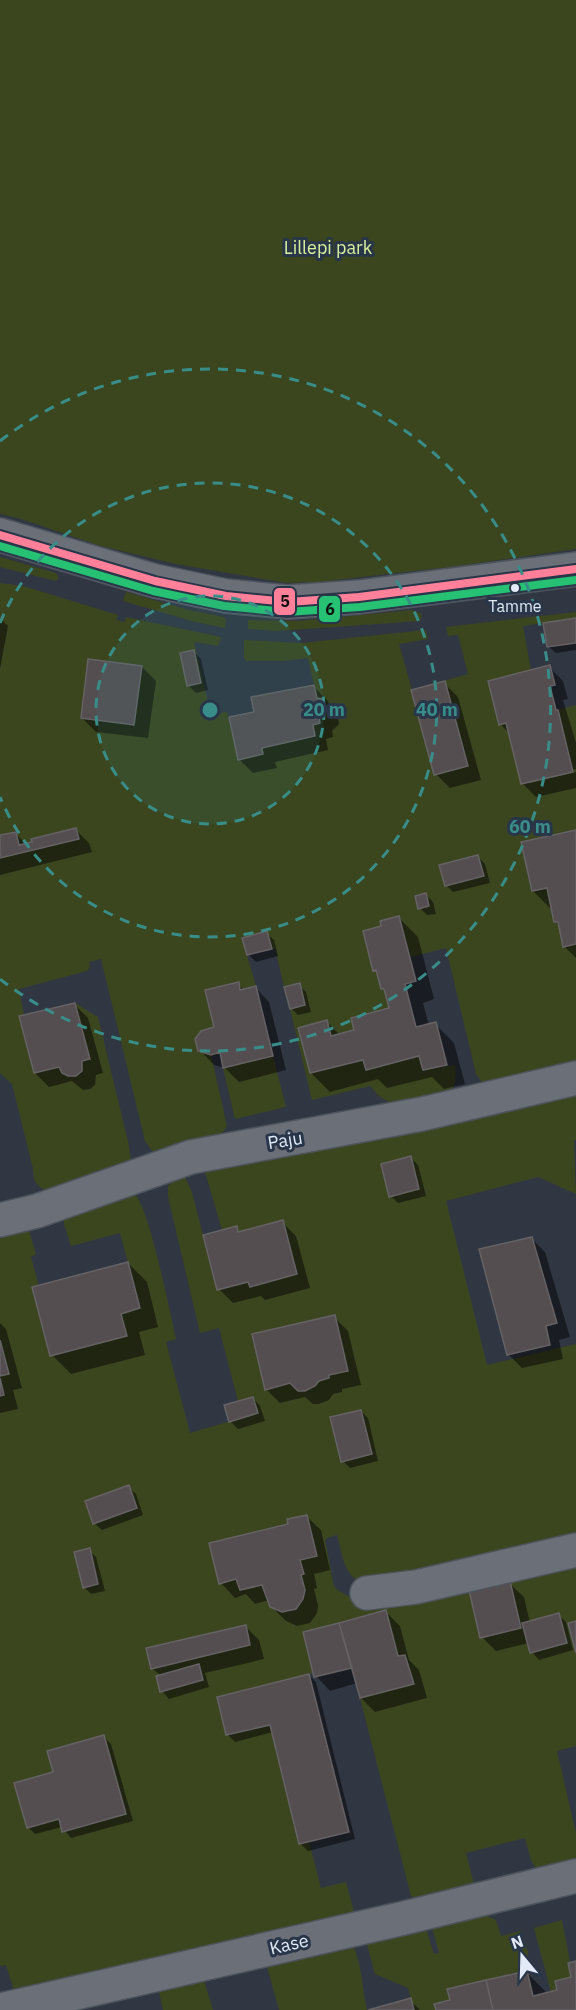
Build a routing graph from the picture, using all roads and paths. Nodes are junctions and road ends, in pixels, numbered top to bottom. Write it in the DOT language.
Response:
graph roads {
  1 [pos="0,535"];
  2 [pos="576,569"];
  3 [pos="576,1078"];
  4 [pos="0,1221"];
  5 [pos="576,1550"];
  6 [pos="367,1593"];
  7 [pos="576,1876"];
  8 [pos="1,2010"];
  1 -- 2 [label="street"];
  3 -- 4 [label="street, Paju"];
  5 -- 6 [label="street"];
  7 -- 8 [label="street, Kase"];
}
